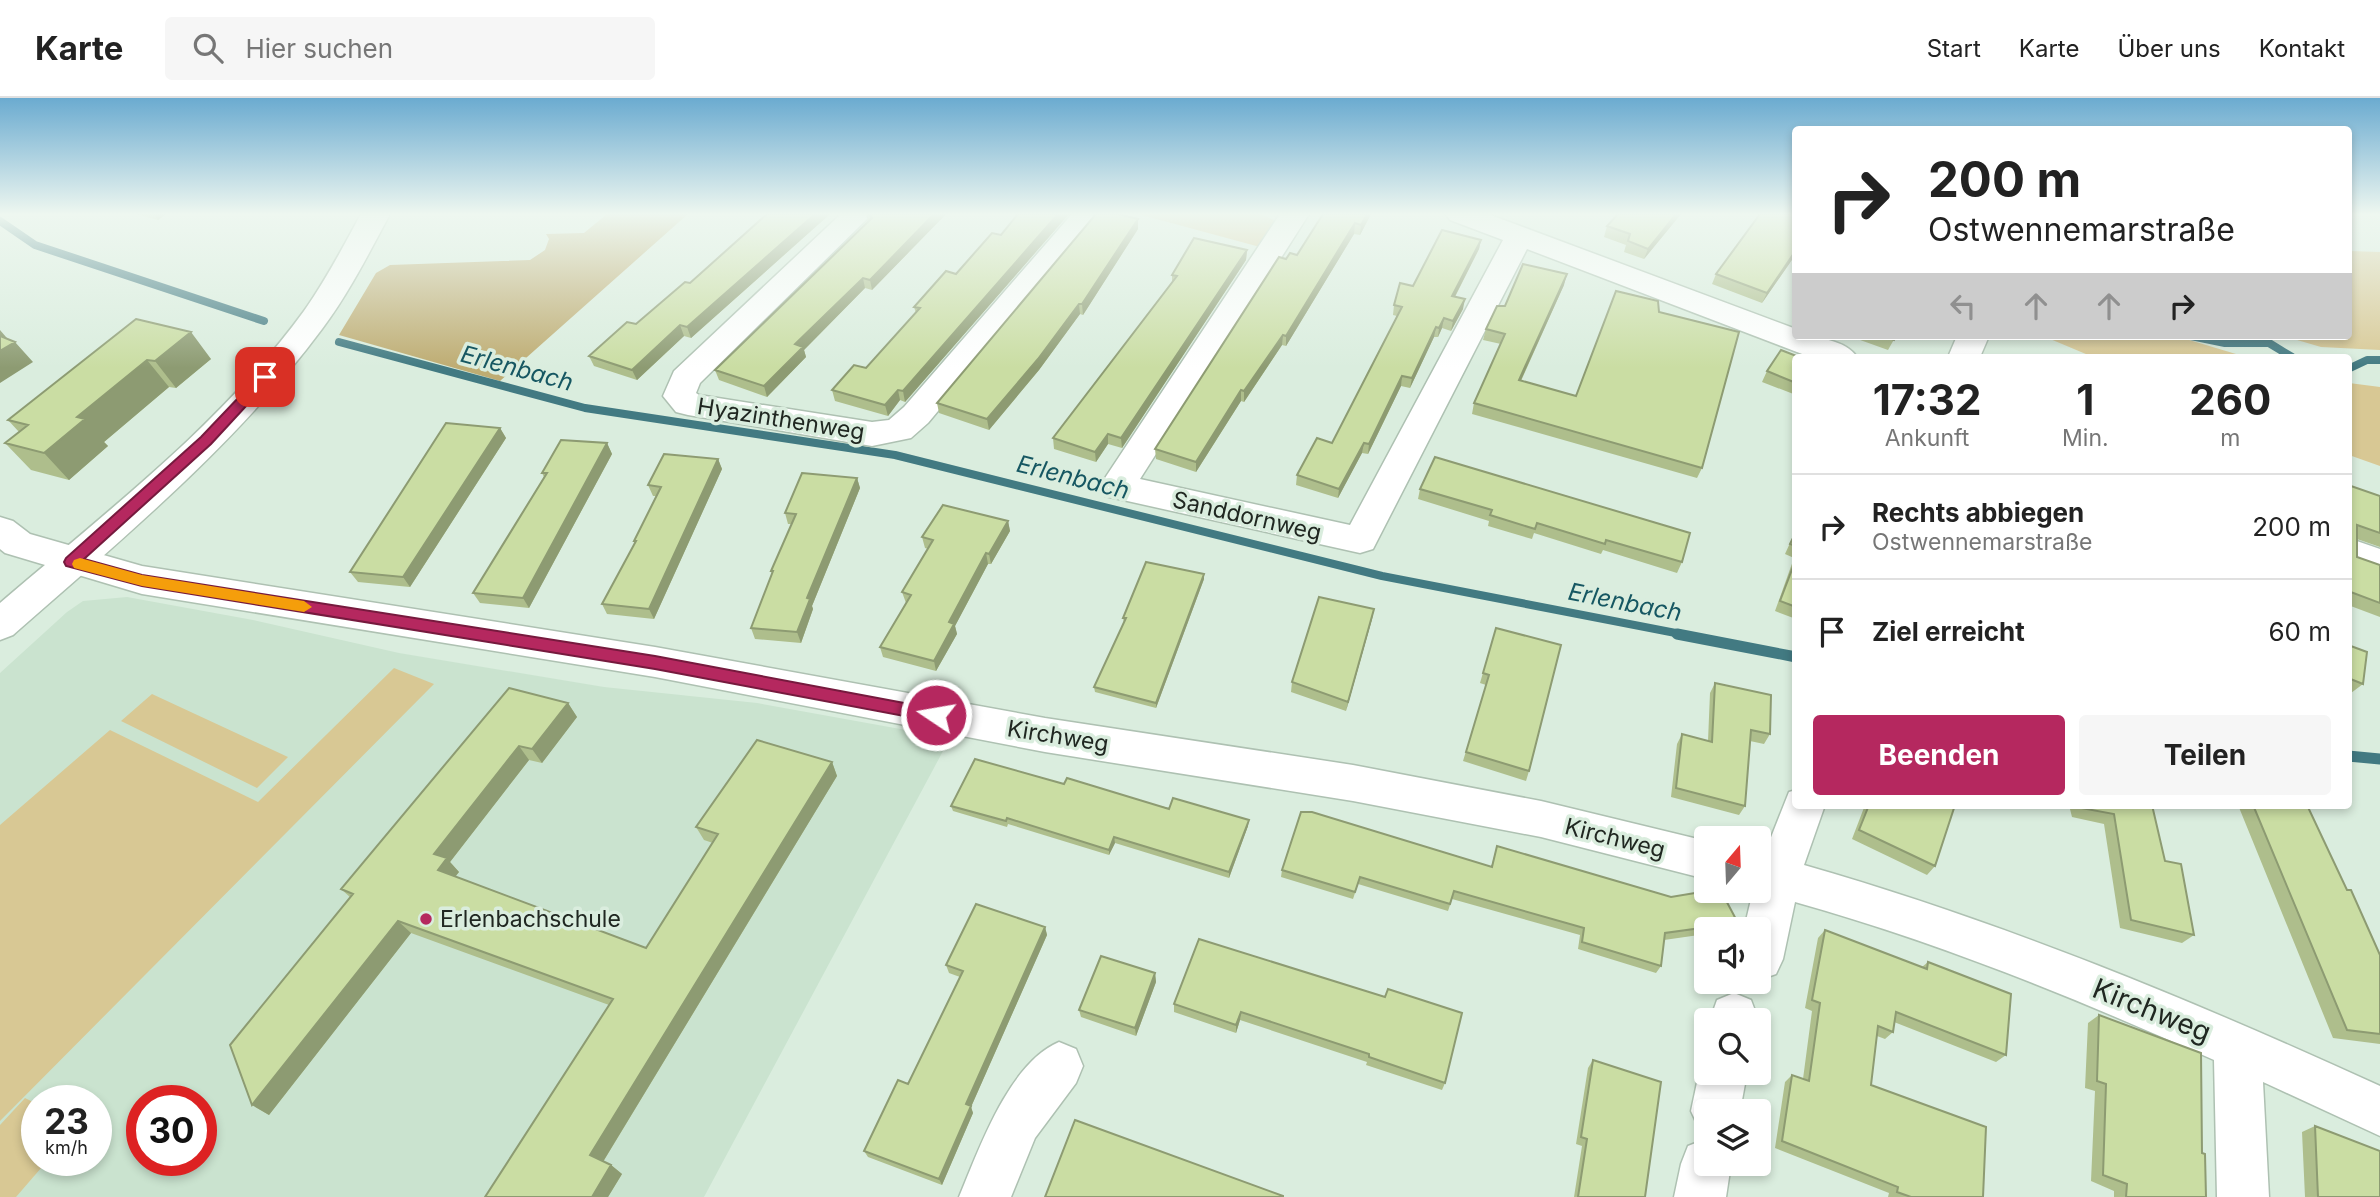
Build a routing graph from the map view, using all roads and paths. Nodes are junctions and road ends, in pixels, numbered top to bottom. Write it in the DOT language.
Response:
graph roads {
  1 [pos="346,265"];
  2 [pos="805,265"];
  3 [pos="1045,265"];
  4 [pos="1262,265"];
  5 [pos="1505,265"];
  6 [pos="1596,265"];
  7 [pos="1792,339"];
  8 [pos="1796,340"];
  9 [pos="1833,354"];
  10 [pos="0,530"];
  11 [pos="2352,552"];
  12 [pos="72,562"];
  13 [pos="2380,563"];
  14 [pos="0,625"];
  15 [pos="1802,809"];
  16 [pos="1694,857"];
  17 [pos="1771,869"];
  18 [pos="1771,876"];
  19 [pos="2237,1044"];
  20 [pos="1059,1066"];
  21 [pos="2380,1111"];
  22 [pos="1704,1176"];
  23 [pos="985,1197"];
  24 [pos="1700,1197"];
  25 [pos="2243,1197"];
  1 -- 12 [label="street"];
  2 -- 3 [label="street, Hyazinthenweg"];
  4 -- 5 [label="street, Sanddornweg"];
  6 -- 7 [label="street"];
  8 -- 9 [label="street"];
  10 -- 12 [label="street, Kirchweg"];
  11 -- 13 [label="street"];
  12 -- 14 [label="street"];
  12 -- 16 [label="street, Kirchweg"];
  15 -- 17 [label="street"];
  18 -- 19 [label="street, Kirchweg"];
  19 -- 21 [label="street, Kirchweg"];
  19 -- 25 [label="street"];
  20 -- 23 [label="street"];
  22 -- 24 [label="street"];
}
